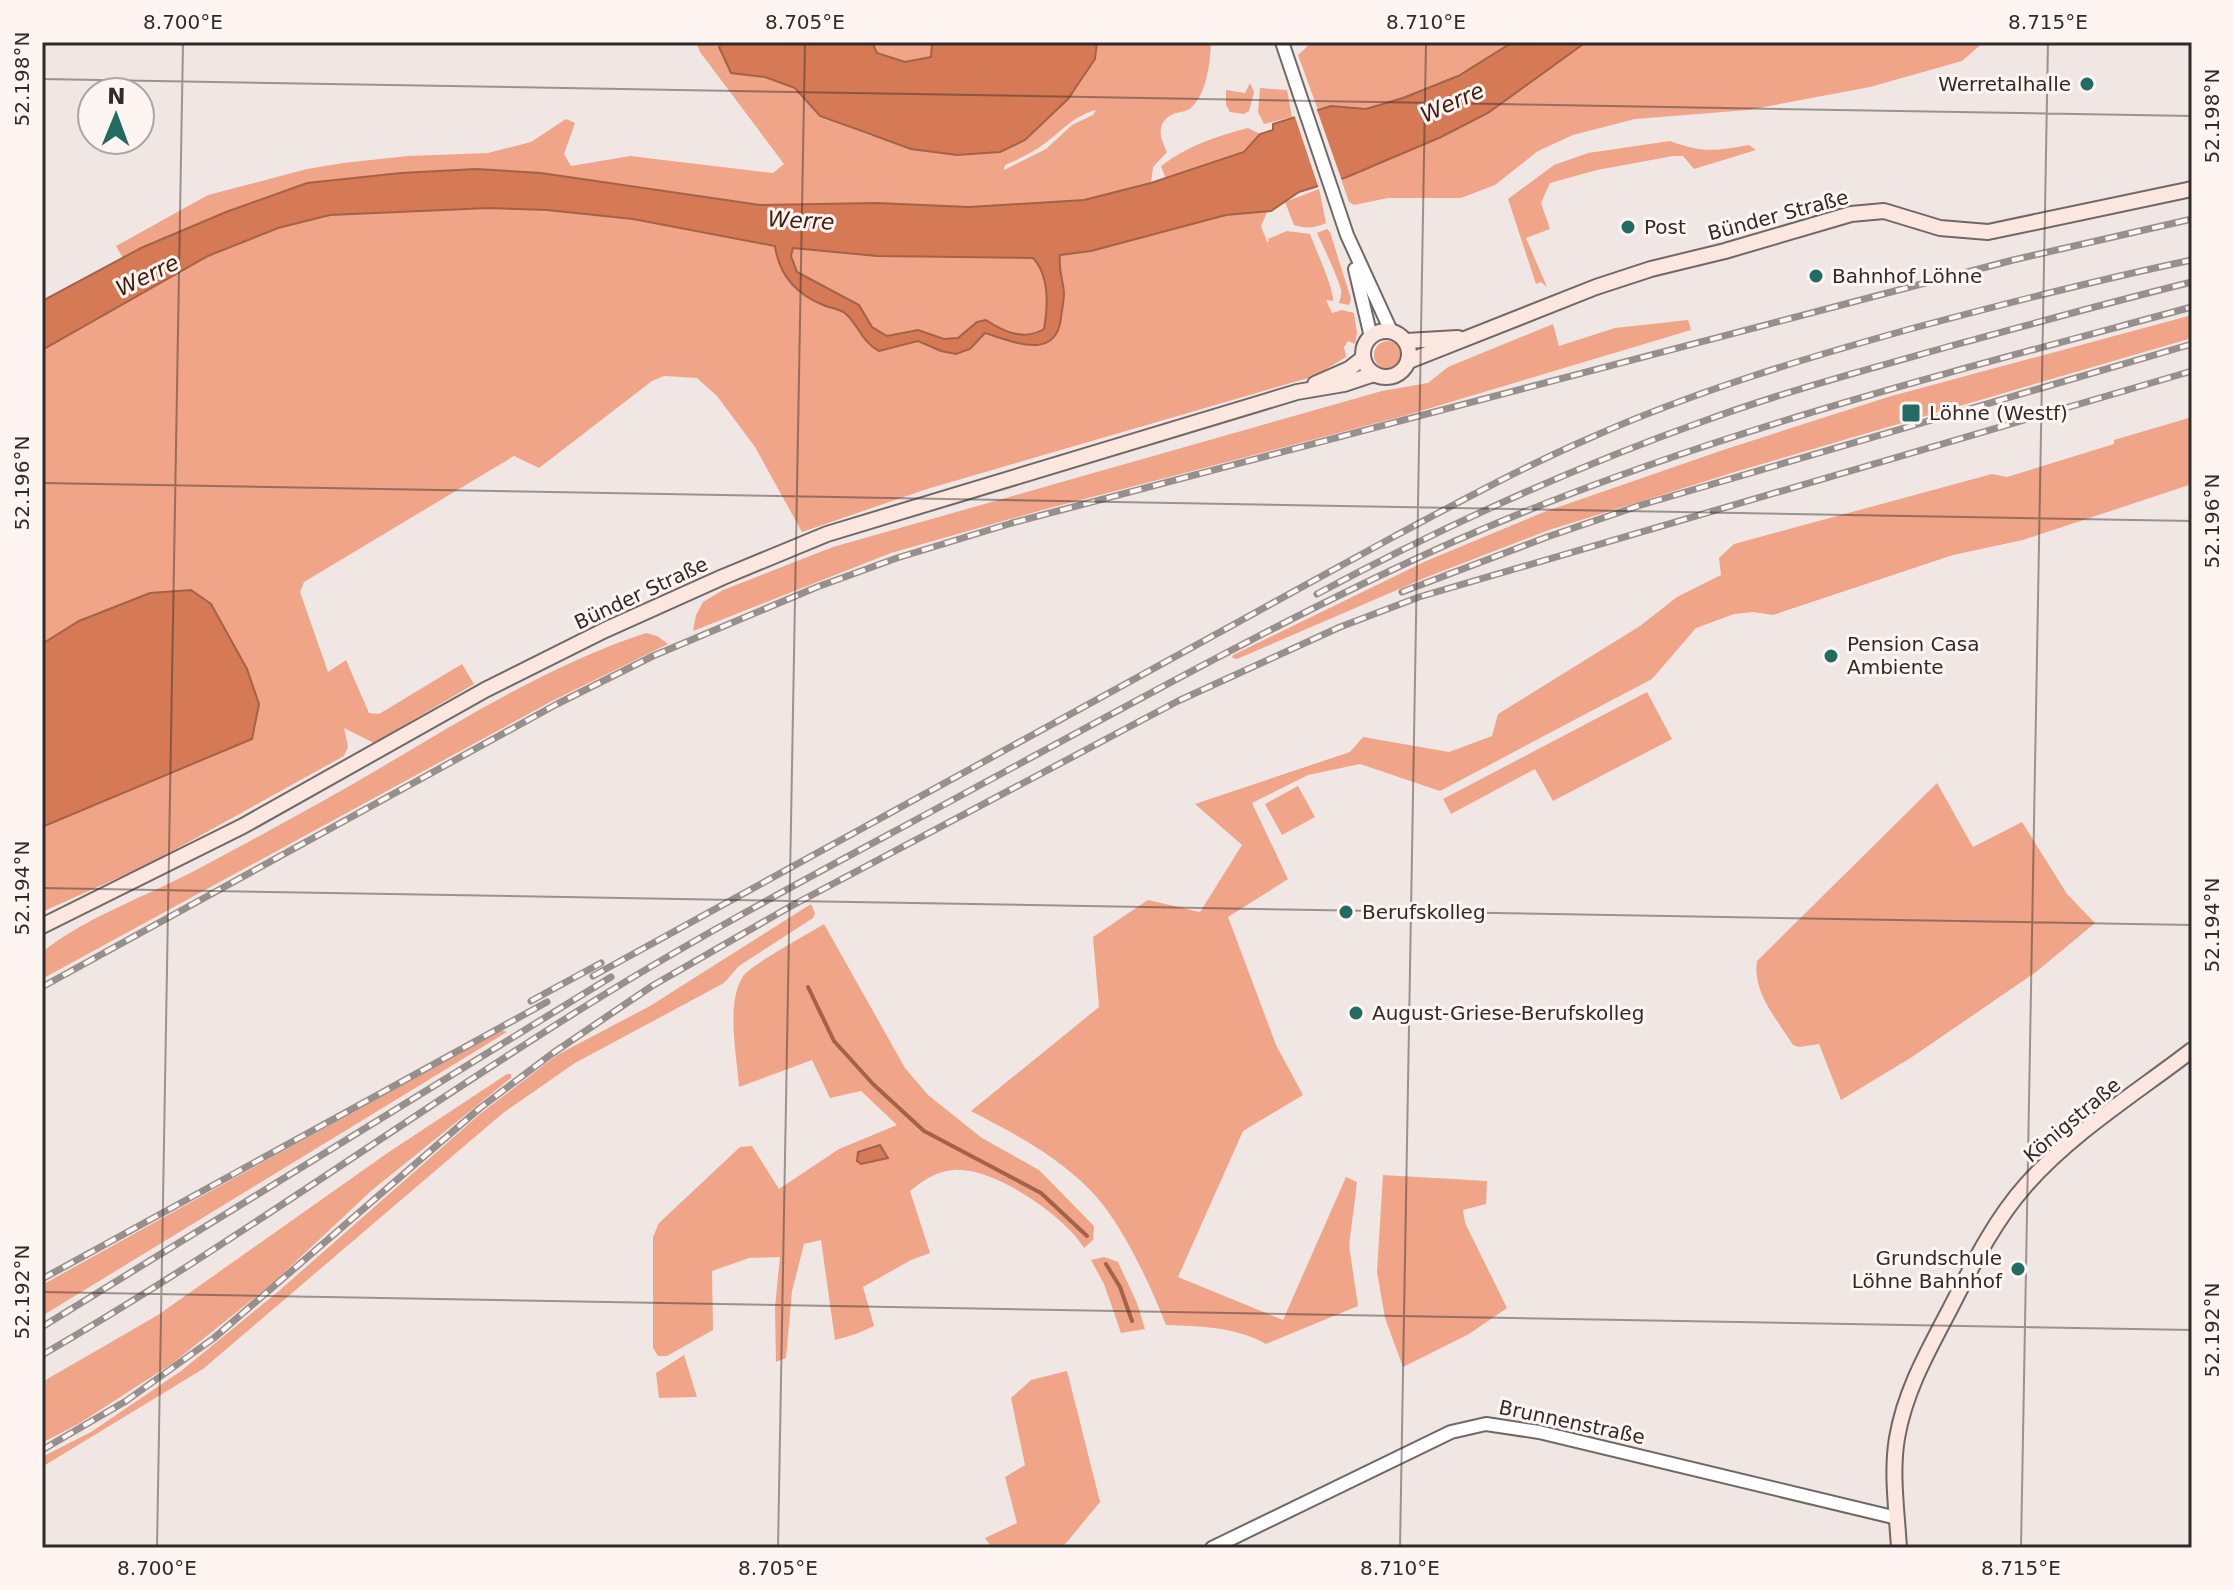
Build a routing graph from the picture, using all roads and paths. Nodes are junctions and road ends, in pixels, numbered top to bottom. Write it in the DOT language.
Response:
graph roads {
  1 [pos="1282,42"];
  2 [pos="2192,189"];
  3 [pos="1347,235"];
  4 [pos="1391,331"];
  5 [pos="1478,336"];
  6 [pos="1371,337"];
  7 [pos="1406,341"];
  8 [pos="1363,358"];
  9 [pos="1409,361"];
  10 [pos="1374,374"];
  11 [pos="1297,392"];
  12 [pos="42,926"];
  13 [pos="2192,1050"];
  14 [pos="1897,1518"];
  15 [pos="1212,1548"];
  16 [pos="1899,1548"];
  1 -- 3 [label="street"];
  2 -- 5 [label="main road, Bünder Straße"];
  3 -- 4 [label="street"];
  3 -- 6 [label="street"];
  4 -- 6 [label="main road"];
  4 -- 7 [label="main road"];
  5 -- 7 [label="main road"];
  5 -- 9 [label="main road, Bünder Straße"];
  6 -- 8 [label="main road"];
  7 -- 9 [label="main road"];
  8 -- 10 [label="main road"];
  8 -- 11 [label="main road"];
  9 -- 10 [label="main road"];
  10 -- 11 [label="main road"];
  11 -- 12 [label="main road, Bünder Straße"];
  13 -- 14 [label="main road, Königstraße"];
  14 -- 15 [label="street, Brunnenstraße"];
  14 -- 16 [label="main road, Königstraße"];
}
